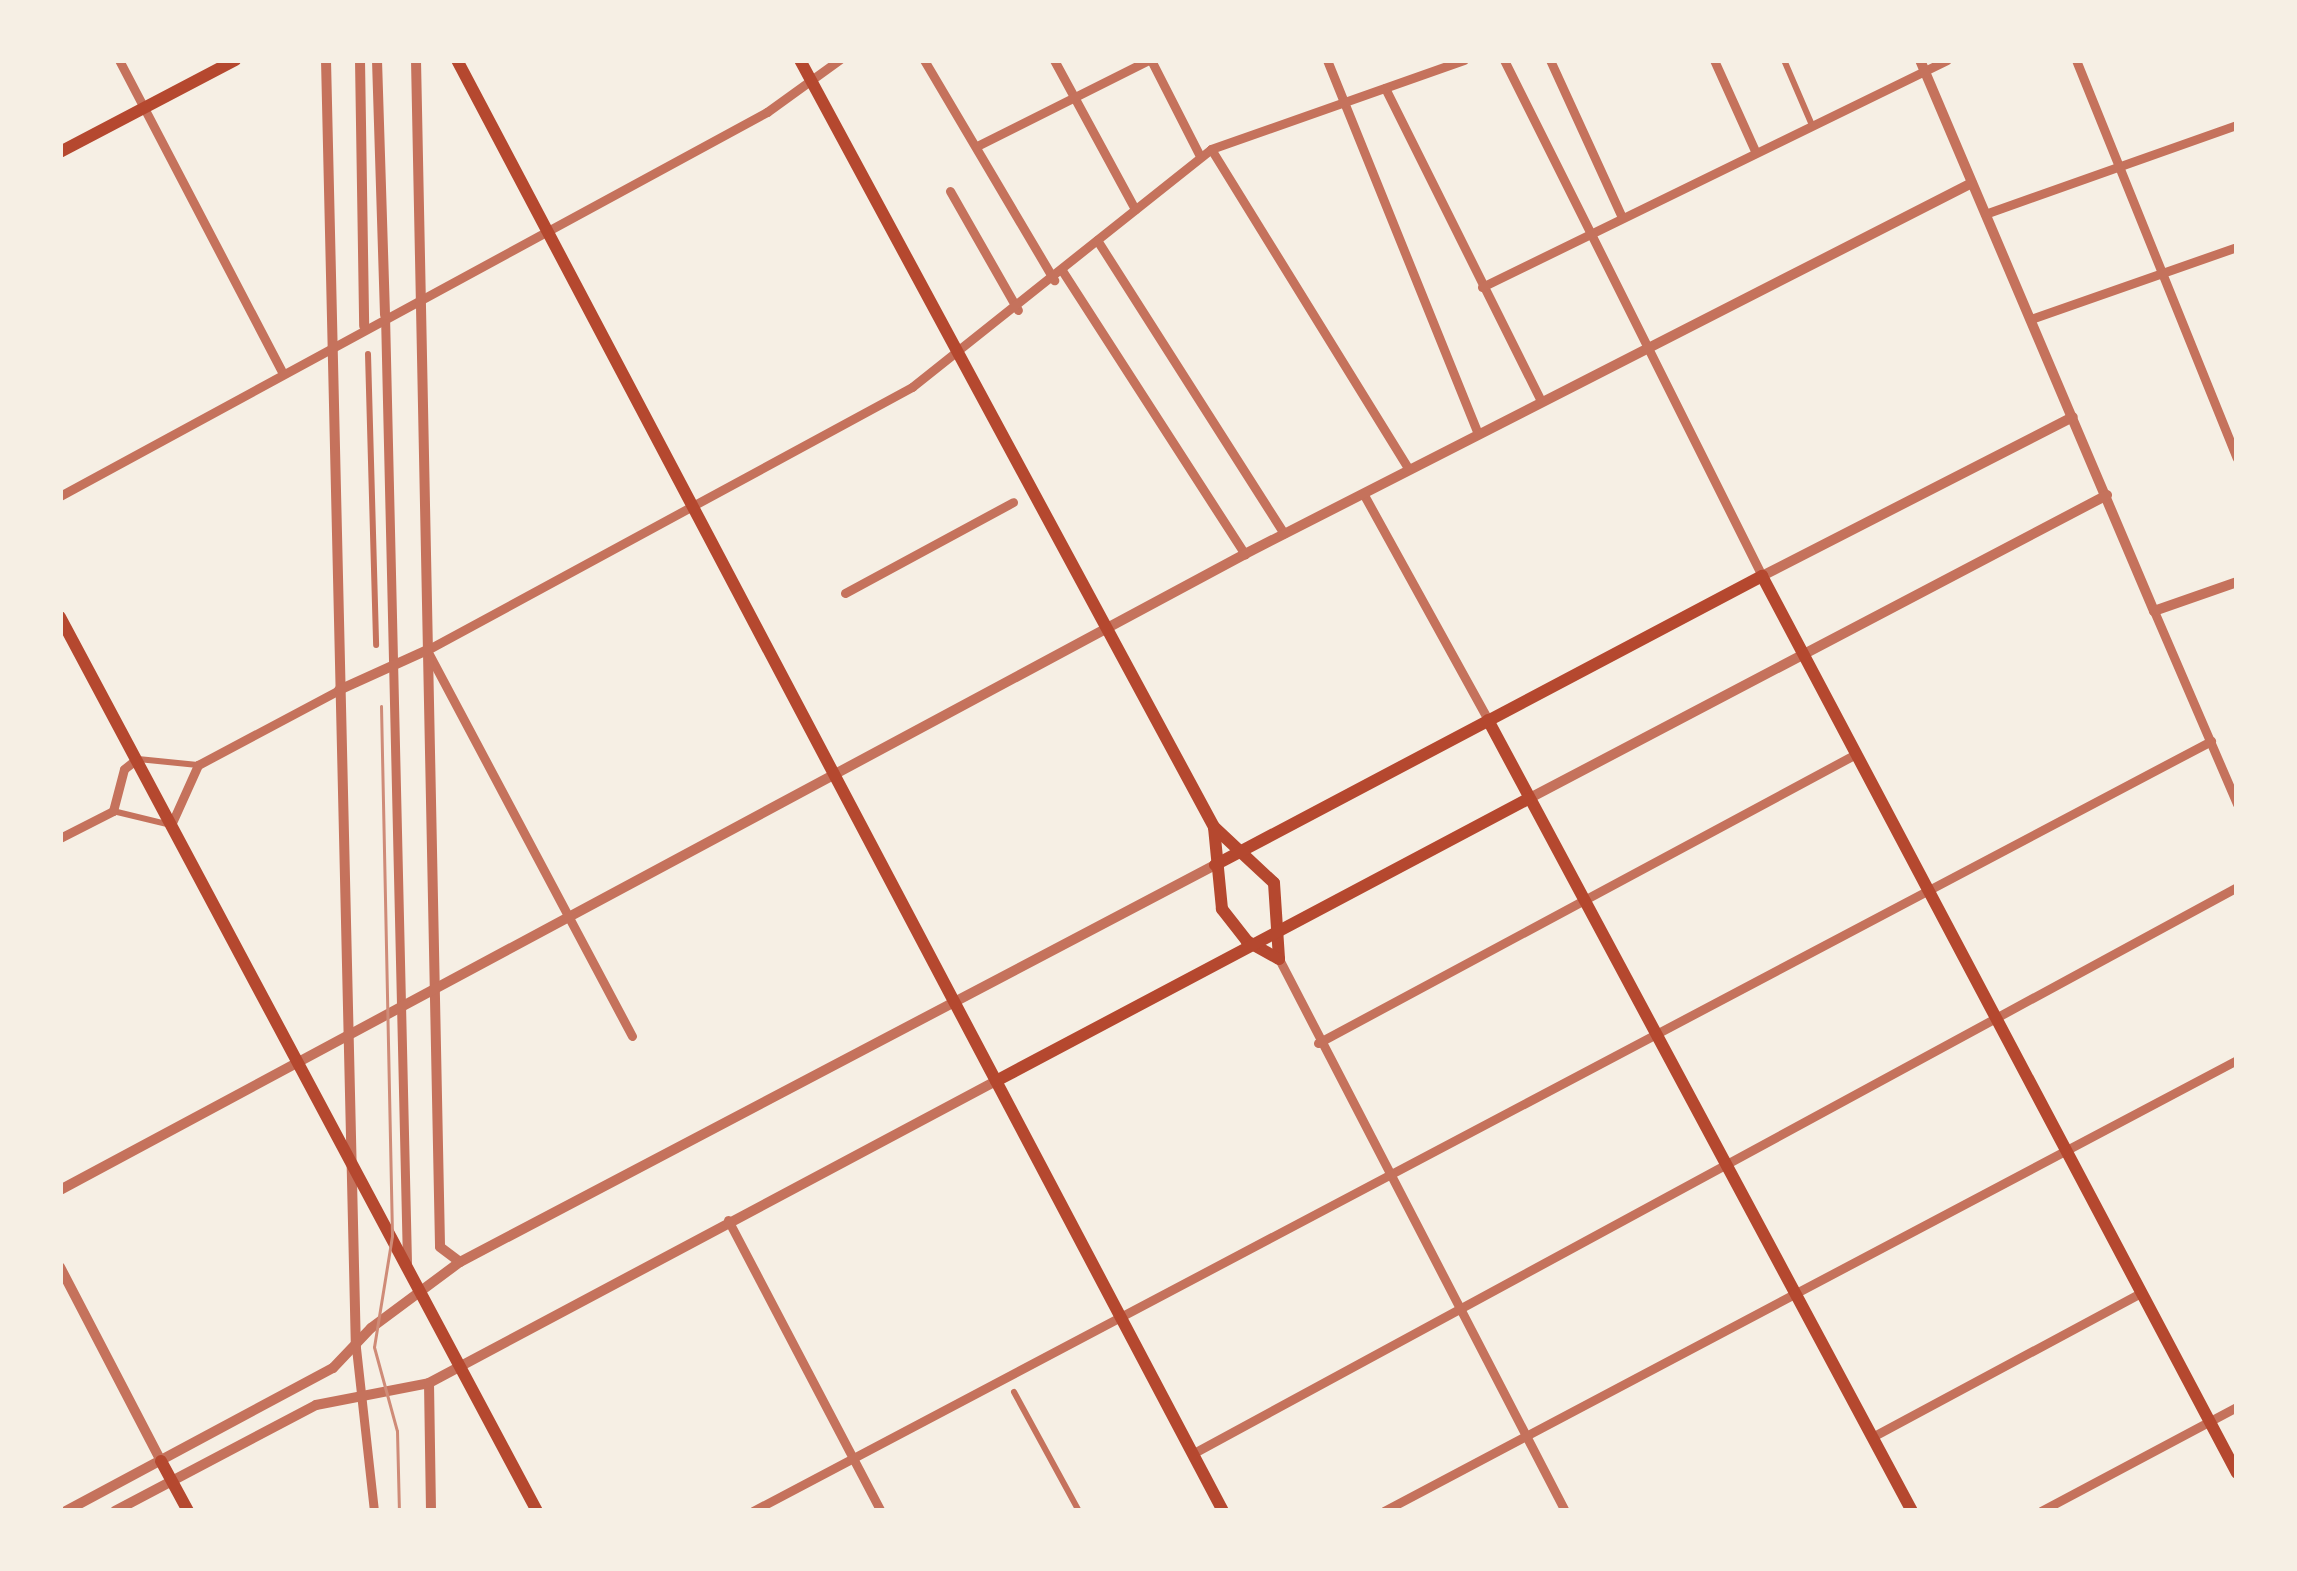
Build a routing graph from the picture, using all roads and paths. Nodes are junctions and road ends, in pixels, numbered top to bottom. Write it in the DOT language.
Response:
graph roads {
  1 [pos="119,60"];
  2 [pos="235,60"];
  3 [pos="326,60"];
  4 [pos="360,60"];
  5 [pos="377,60"];
  6 [pos="416,60"];
  7 [pos="457,60"];
  8 [pos="800,60"];
  9 [pos="839,60"];
  10 [pos="924,60"];
  11 [pos="1054,60"];
  12 [pos="1150,60"];
  13 [pos="1327,60"];
  14 [pos="1464,60"];
  15 [pos="1504,60"];
  16 [pos="1550,60"];
  17 [pos="1714,60"];
  18 [pos="1784,60"];
  19 [pos="1947,60"];
  20 [pos="2076,60"];
  21 [pos="1922,65"];
  22 [pos="813,86"];
  23 [pos="1385,88"];
  24 [pos="1073,98"];
  25 [pos="1348,103"];
  26 [pos="145,107"];
  27 [pos="1811,124"];
  28 [pos="2237,125"];
  29 [pos="977,146"];
  30 [pos="1755,151"];
  31 [pos="60,152"];
  32 [pos="1206,152"];
  33 [pos="2119,166"];
  34 [pos="1972,183"];
  35 [pos="950,191"];
  36 [pos="1135,209"];
  37 [pos="1985,214"];
  38 [pos="1622,217"];
  39 [pos="549,232"];
  40 [pos="1585,233"];
  41 [pos="1097,240"];
  42 [pos="2237,247"];
  43 [pos="2162,274"];
  44 [pos="1059,276"];
  45 [pos="1482,287"];
  46 [pos="421,296"];
  47 [pos="1018,310"];
  48 [pos="385,315"];
  49 [pos="2031,319"];
  50 [pos="364,326"];
  51 [pos="333,343"];
  52 [pos="1643,350"];
  53 [pos="368,354"];
  54 [pos="960,356"];
  55 [pos="281,370"];
  56 [pos="1541,401"];
  57 [pos="2073,417"];
  58 [pos="1478,433"];
  59 [pos="2234,440"];
  60 [pos="2237,458"];
  61 [pos="1409,469"];
  62 [pos="1364,495"];
  63 [pos="2107,495"];
  64 [pos="60,496"];
  65 [pos="1013,502"];
  66 [pos="693,505"];
  67 [pos="1284,534"];
  68 [pos="1245,554"];
  69 [pos="1762,576"];
  70 [pos="2237,582"];
  71 [pos="845,593"];
  72 [pos="2154,611"];
  73 [pos="60,617"];
  74 [pos="1107,628"];
  75 [pos="376,645"];
  76 [pos="427,650"];
  77 [pos="1803,656"];
  78 [pos="395,666"];
  79 [pos="339,690"];
  80 [pos="1488,720"];
  81 [pos="2211,741"];
  82 [pos="1854,755"];
  83 [pos="137,760"];
  84 [pos="198,765"];
  85 [pos="836,774"];
  86 [pos="1528,799"];
  87 [pos="2237,804"];
  88 [pos="112,811"];
  89 [pos="171,825"];
  90 [pos="1214,827"];
  91 [pos="60,838"];
  92 [pos="1240,853"];
  93 [pos="1215,865"];
  94 [pos="2237,887"];
  95 [pos="1926,895"];
  96 [pos="1584,899"];
  97 [pos="568,916"];
  98 [pos="1282,930"];
  99 [pos="1253,945"];
  100 [pos="1279,959"];
  101 [pos="434,985"];
  102 [pos="402,1001"];
  103 [pos="953,1001"];
  104 [pos="1993,1019"];
  105 [pos="348,1030"];
  106 [pos="1659,1035"];
  107 [pos="632,1036"];
  108 [pos="1318,1043"];
  109 [pos="296,1058"];
  110 [pos="2237,1060"];
  111 [pos="996,1081"];
  112 [pos="2065,1150"];
  113 [pos="351,1163"];
  114 [pos="1728,1163"];
  115 [pos="1389,1177"];
  116 [pos="60,1190"];
  117 [pos="728,1220"];
  118 [pos="460,1262"];
  119 [pos="407,1264"];
  120 [pos="60,1267"];
  121 [pos="423,1291"];
  122 [pos="1797,1292"];
  123 [pos="2141,1293"];
  124 [pos="1460,1311"];
  125 [pos="1121,1318"];
  126 [pos="356,1348"];
  127 [pos="460,1364"];
  128 [pos="429,1383"];
  129 [pos="1014,1392"];
  130 [pos="362,1397"];
  131 [pos="2237,1407"];
  132 [pos="2210,1421"];
  133 [pos="1526,1435"];
  134 [pos="1874,1436"];
  135 [pos="1192,1454"];
  136 [pos="854,1458"];
  137 [pos="161,1461"];
  138 [pos="2237,1473"];
  139 [pos="172,1481"];
  140 [pos="1391,1509"];
  141 [pos="66,1511"];
  142 [pos="115,1511"];
  143 [pos="188,1511"];
  144 [pos="374,1511"];
  145 [pos="431,1511"];
  146 [pos="537,1511"];
  147 [pos="753,1511"];
  148 [pos="881,1511"];
  149 [pos="1078,1511"];
  150 [pos="1223,1511"];
  151 [pos="1565,1511"];
  152 [pos="1912,1511"];
  153 [pos="2041,1511"];
  1 -- 26 [label="street"];
  2 -- 26 [label="main road"];
  3 -- 51 [label="street"];
  4 -- 50 [label="street"];
  5 -- 48 [label="street"];
  6 -- 46 [label="street"];
  7 -- 39 [label="main road"];
  8 -- 22 [label="main road"];
  9 -- 22 [label="street"];
  10 -- 29 [label="street"];
  11 -- 24 [label="street"];
  12 -- 24 [label="street"];
  12 -- 32 [label="street"];
  13 -- 25 [label="street"];
  14 -- 23 [label="street"];
  15 -- 40 [label="street"];
  16 -- 38 [label="street"];
  17 -- 30 [label="street"];
  18 -- 27 [label="street"];
  19 -- 21 [label="street"];
  20 -- 33 [label="street"];
  21 -- 27 [label="street"];
  21 -- 34 [label="street"];
  22 -- 39 [label="street"];
  22 -- 54 [label="main road"];
  23 -- 25 [label="street"];
  23 -- 45 [label="street"];
  24 -- 29 [label="street"];
  24 -- 36 [label="street"];
  25 -- 32 [label="street"];
  25 -- 58 [label="street"];
  26 -- 31 [label="main road"];
  26 -- 55 [label="street"];
  27 -- 30 [label="street"];
  28 -- 33 [label="street"];
  29 -- 44 [label="street"];
  30 -- 38 [label="street"];
  32 -- 36 [label="street"];
  32 -- 61 [label="street"];
  33 -- 37 [label="street"];
  33 -- 43 [label="street"];
  34 -- 37 [label="street"];
  34 -- 52 [label="street"];
  35 -- 47 [label="street"];
  36 -- 41 [label="street"];
  37 -- 49 [label="street"];
  38 -- 40 [label="street"];
  39 -- 46 [label="street"];
  39 -- 66 [label="main road"];
  40 -- 45 [label="street"];
  40 -- 52 [label="street"];
  41 -- 44 [label="street"];
  41 -- 67 [label="street"];
  42 -- 43 [label="street"];
  43 -- 49 [label="street"];
  43 -- 59 [label="street"];
  44 -- 47 [label="street"];
  44 -- 68 [label="street"];
  45 -- 56 [label="street"];
  46 -- 48 [label="street"];
  46 -- 76 [label="street"];
  47 -- 54 [label="street"];
  48 -- 50 [label="street"];
  48 -- 78 [label="street"];
  49 -- 57 [label="street"];
  50 -- 51 [label="street"];
  51 -- 55 [label="street"];
  51 -- 79 [label="street"];
  52 -- 56 [label="street"];
  52 -- 69 [label="street"];
  53 -- 75 [label="street"];
  54 -- 66 [label="street"];
  54 -- 74 [label="main road"];
  55 -- 64 [label="street"];
  56 -- 58 [label="street"];
  57 -- 63 [label="street"];
  57 -- 69 [label="street"];
  58 -- 61 [label="street"];
  59 -- 60 [label="street"];
  61 -- 62 [label="street"];
  62 -- 67 [label="street"];
  62 -- 80 [label="street"];
  63 -- 72 [label="street"];
  63 -- 77 [label="street"];
  65 -- 71 [label="street"];
  66 -- 76 [label="street"];
  66 -- 85 [label="main road"];
  67 -- 68 [label="street"];
  68 -- 74 [label="street"];
  69 -- 77 [label="main road"];
  69 -- 80 [label="main road"];
  70 -- 72 [label="street"];
  72 -- 81 [label="street"];
  73 -- 83 [label="main road"];
  74 -- 85 [label="street"];
  74 -- 90 [label="main road"];
  76 -- 78 [label="street"];
  76 -- 97 [label="street"];
  76 -- 101 [label="street"];
  77 -- 82 [label="main road"];
  77 -- 86 [label="street"];
  78 -- 79 [label="street"];
  78 -- 102 [label="street"];
  79 -- 84 [label="street"];
  79 -- 105 [label="street"];
  80 -- 86 [label="main road"];
  80 -- 92 [label="main road"];
  81 -- 87 [label="street"];
  81 -- 95 [label="street"];
  82 -- 95 [label="main road"];
  82 -- 96 [label="street"];
  83 -- 84 [label="street"];
  83 -- 88 [label="street"];
  83 -- 89 [label="main road"];
  84 -- 89 [label="street"];
  85 -- 97 [label="street"];
  85 -- 103 [label="main road"];
  86 -- 96 [label="main road"];
  86 -- 98 [label="main road"];
  88 -- 89 [label="street"];
  88 -- 91 [label="street"];
  89 -- 109 [label="main road"];
  90 -- 92 [label="main road"];
  90 -- 93 [label="main road"];
  92 -- 93 [label="main road"];
  92 -- 98 [label="main road"];
  93 -- 99 [label="main road"];
  93 -- 103 [label="street"];
  94 -- 104 [label="street"];
  95 -- 104 [label="main road"];
  95 -- 106 [label="street"];
  96 -- 106 [label="main road"];
  96 -- 108 [label="street"];
  97 -- 101 [label="street"];
  97 -- 107 [label="street"];
  98 -- 99 [label="main road"];
  98 -- 100 [label="main road"];
  99 -- 100 [label="main road"];
  99 -- 111 [label="main road"];
  100 -- 108 [label="street"];
  101 -- 102 [label="street"];
  101 -- 118 [label="street"];
  102 -- 105 [label="street"];
  102 -- 119 [label="street"];
  103 -- 111 [label="main road"];
  103 -- 118 [label="street"];
  104 -- 112 [label="main road"];
  104 -- 114 [label="street"];
  105 -- 109 [label="street"];
  105 -- 113 [label="street"];
  106 -- 114 [label="main road"];
  106 -- 115 [label="street"];
  108 -- 115 [label="street"];
  109 -- 113 [label="main road"];
  109 -- 116 [label="street"];
  110 -- 112 [label="street"];
  111 -- 117 [label="street"];
  111 -- 125 [label="main road"];
  112 -- 122 [label="street"];
  112 -- 123 [label="main road"];
  113 -- 119 [label="main road"];
  113 -- 126 [label="street"];
  114 -- 122 [label="main road"];
  114 -- 124 [label="street"];
  115 -- 124 [label="street"];
  115 -- 125 [label="street"];
  117 -- 127 [label="street"];
  117 -- 136 [label="street"];
  118 -- 121 [label="street"];
  119 -- 121 [label="main road"];
  120 -- 137 [label="street"];
  121 -- 126 [label="street"];
  121 -- 127 [label="main road"];
  122 -- 133 [label="street"];
  122 -- 134 [label="main road"];
  123 -- 132 [label="main road"];
  123 -- 134 [label="street"];
  124 -- 133 [label="street"];
  124 -- 135 [label="street"];
  125 -- 135 [label="main road"];
  125 -- 136 [label="street"];
  126 -- 130 [label="street"];
  126 -- 137 [label="street"];
  127 -- 128 [label="street"];
  127 -- 146 [label="main road"];
  128 -- 130 [label="street"];
  128 -- 145 [label="street"];
  129 -- 149 [label="street"];
  130 -- 139 [label="street"];
  130 -- 144 [label="street"];
  131 -- 132 [label="street"];
  132 -- 138 [label="main road"];
  132 -- 153 [label="street"];
  133 -- 140 [label="street"];
  133 -- 151 [label="street"];
  134 -- 152 [label="main road"];
  135 -- 150 [label="main road"];
  136 -- 147 [label="street"];
  136 -- 148 [label="street"];
  137 -- 139 [label="main road"];
  137 -- 141 [label="street"];
  139 -- 142 [label="street"];
  139 -- 143 [label="main road"];
}
